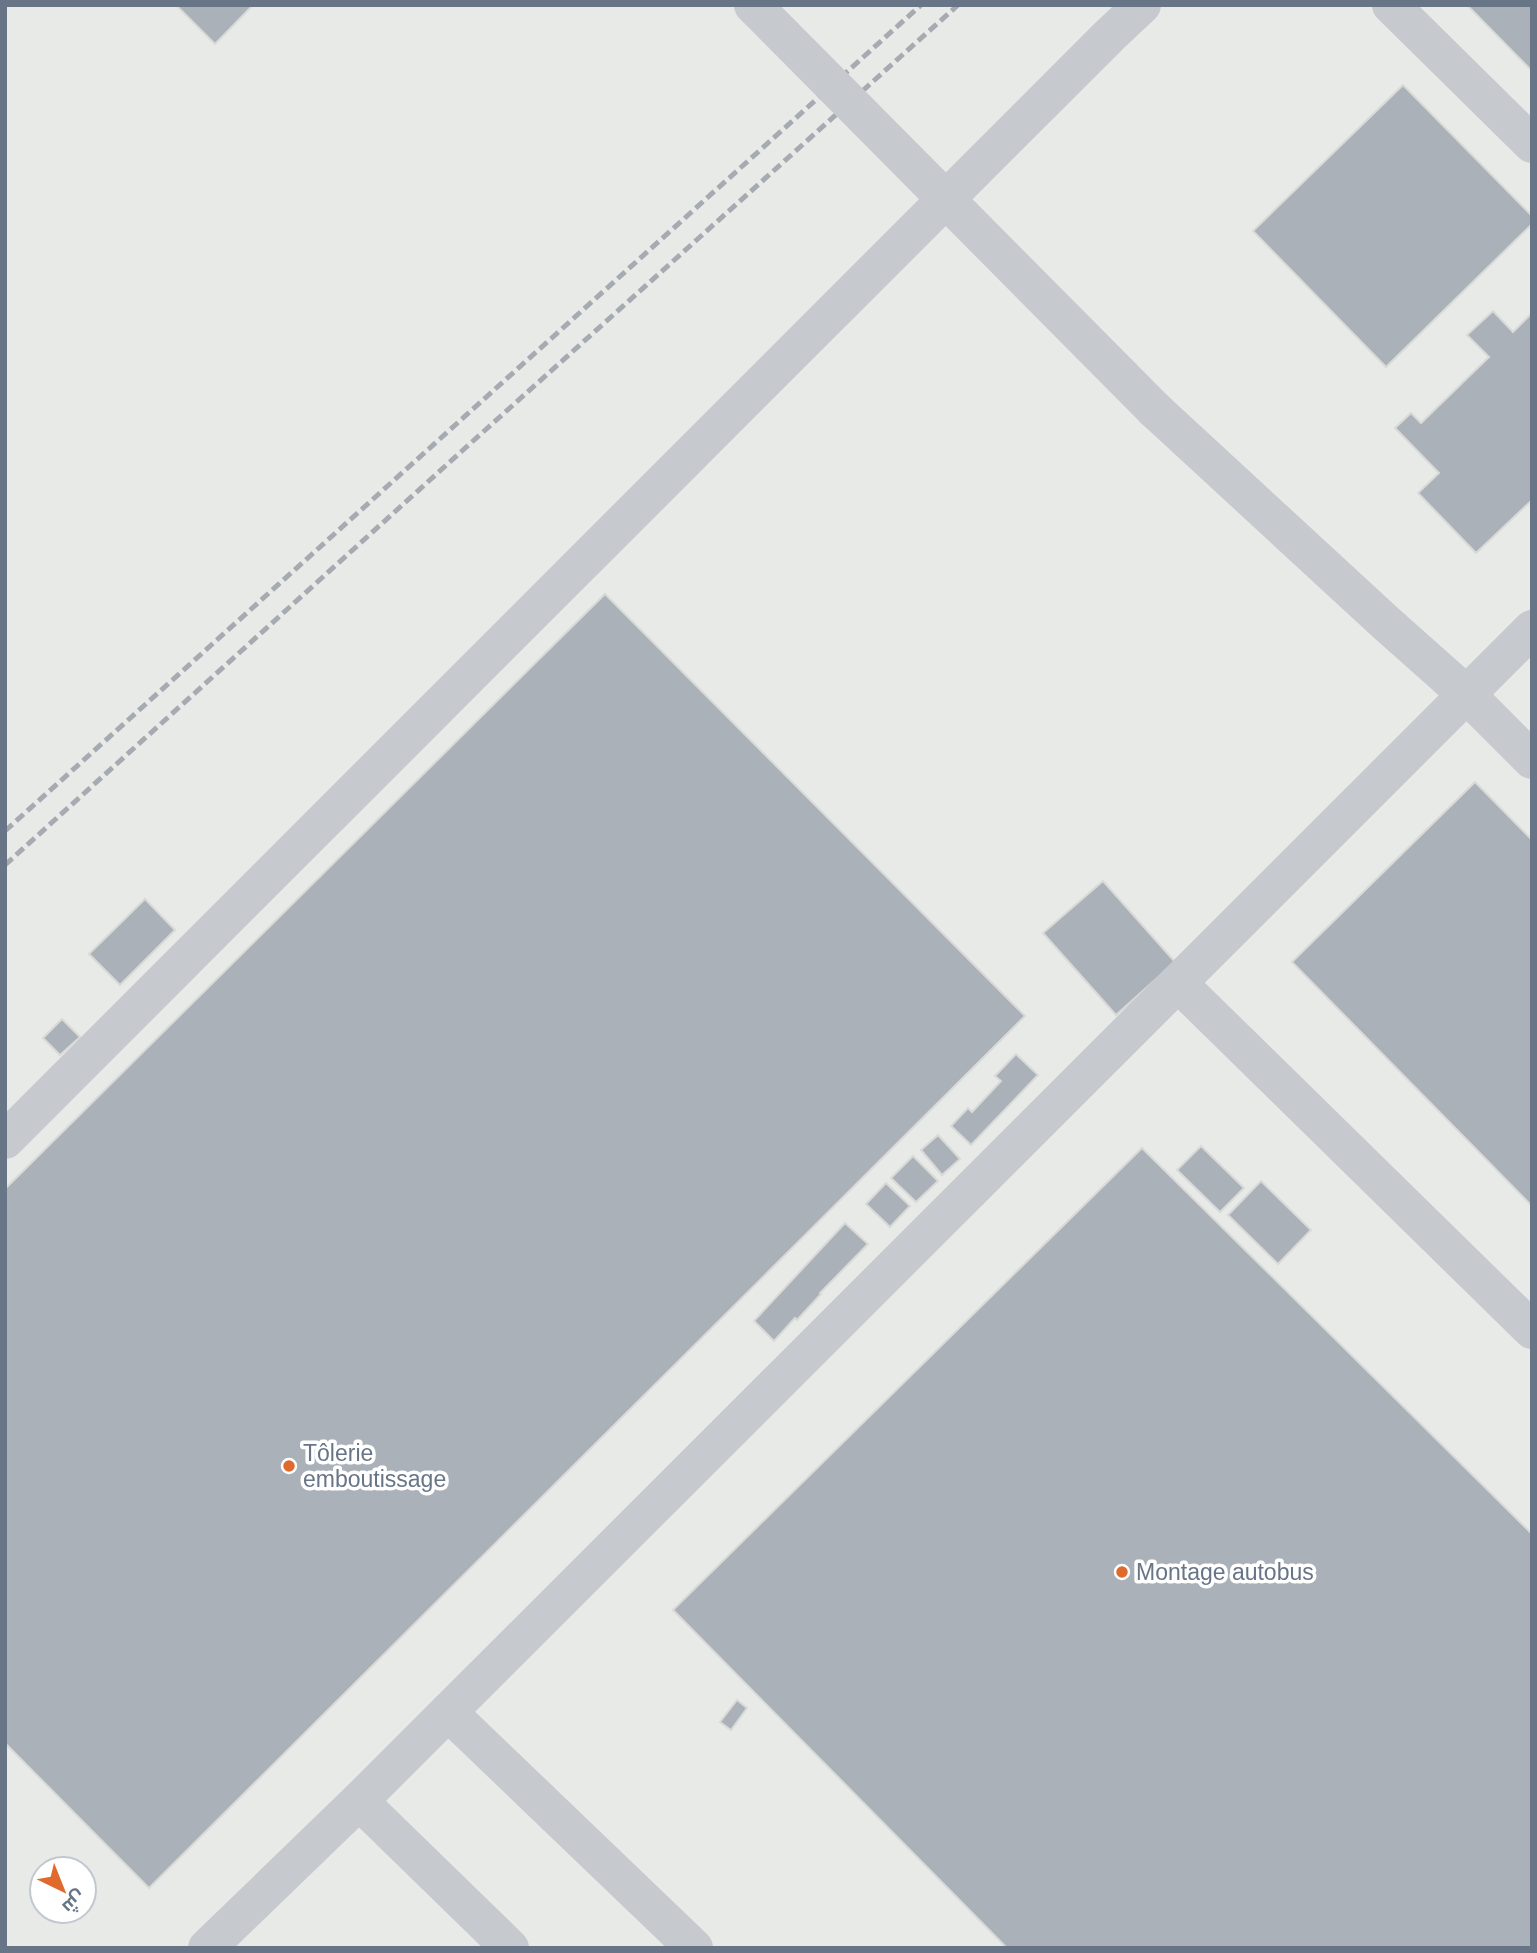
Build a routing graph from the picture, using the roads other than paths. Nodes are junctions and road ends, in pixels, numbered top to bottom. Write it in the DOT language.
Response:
graph roads {
  1 [pos="753,5"];
  2 [pos="1142,5"];
  3 [pos="1391,5"];
  4 [pos="1532,144"];
  5 [pos="1532,629"];
  6 [pos="1467,695"];
  7 [pos="1532,760"];
  8 [pos="1179,984"];
  9 [pos="5,1140"];
  10 [pos="1532,1330"];
  11 [pos="448,1712"];
  12 [pos="359,1801"];
  13 [pos="207,1948"];
  14 [pos="510,1948"];
  15 [pos="694,1948"];
  1 -- 6 [label="lane, bridge"];
  2 -- 9 [label="lane"];
  3 -- 4 [label="lane"];
  5 -- 6 [label="lane"];
  6 -- 7 [label="lane"];
  6 -- 8 [label="lane"];
  8 -- 10 [label="lane"];
  8 -- 11 [label="lane"];
  11 -- 12 [label="lane"];
  11 -- 15 [label="lane"];
  12 -- 13 [label="lane"];
  12 -- 14 [label="lane"];
}
